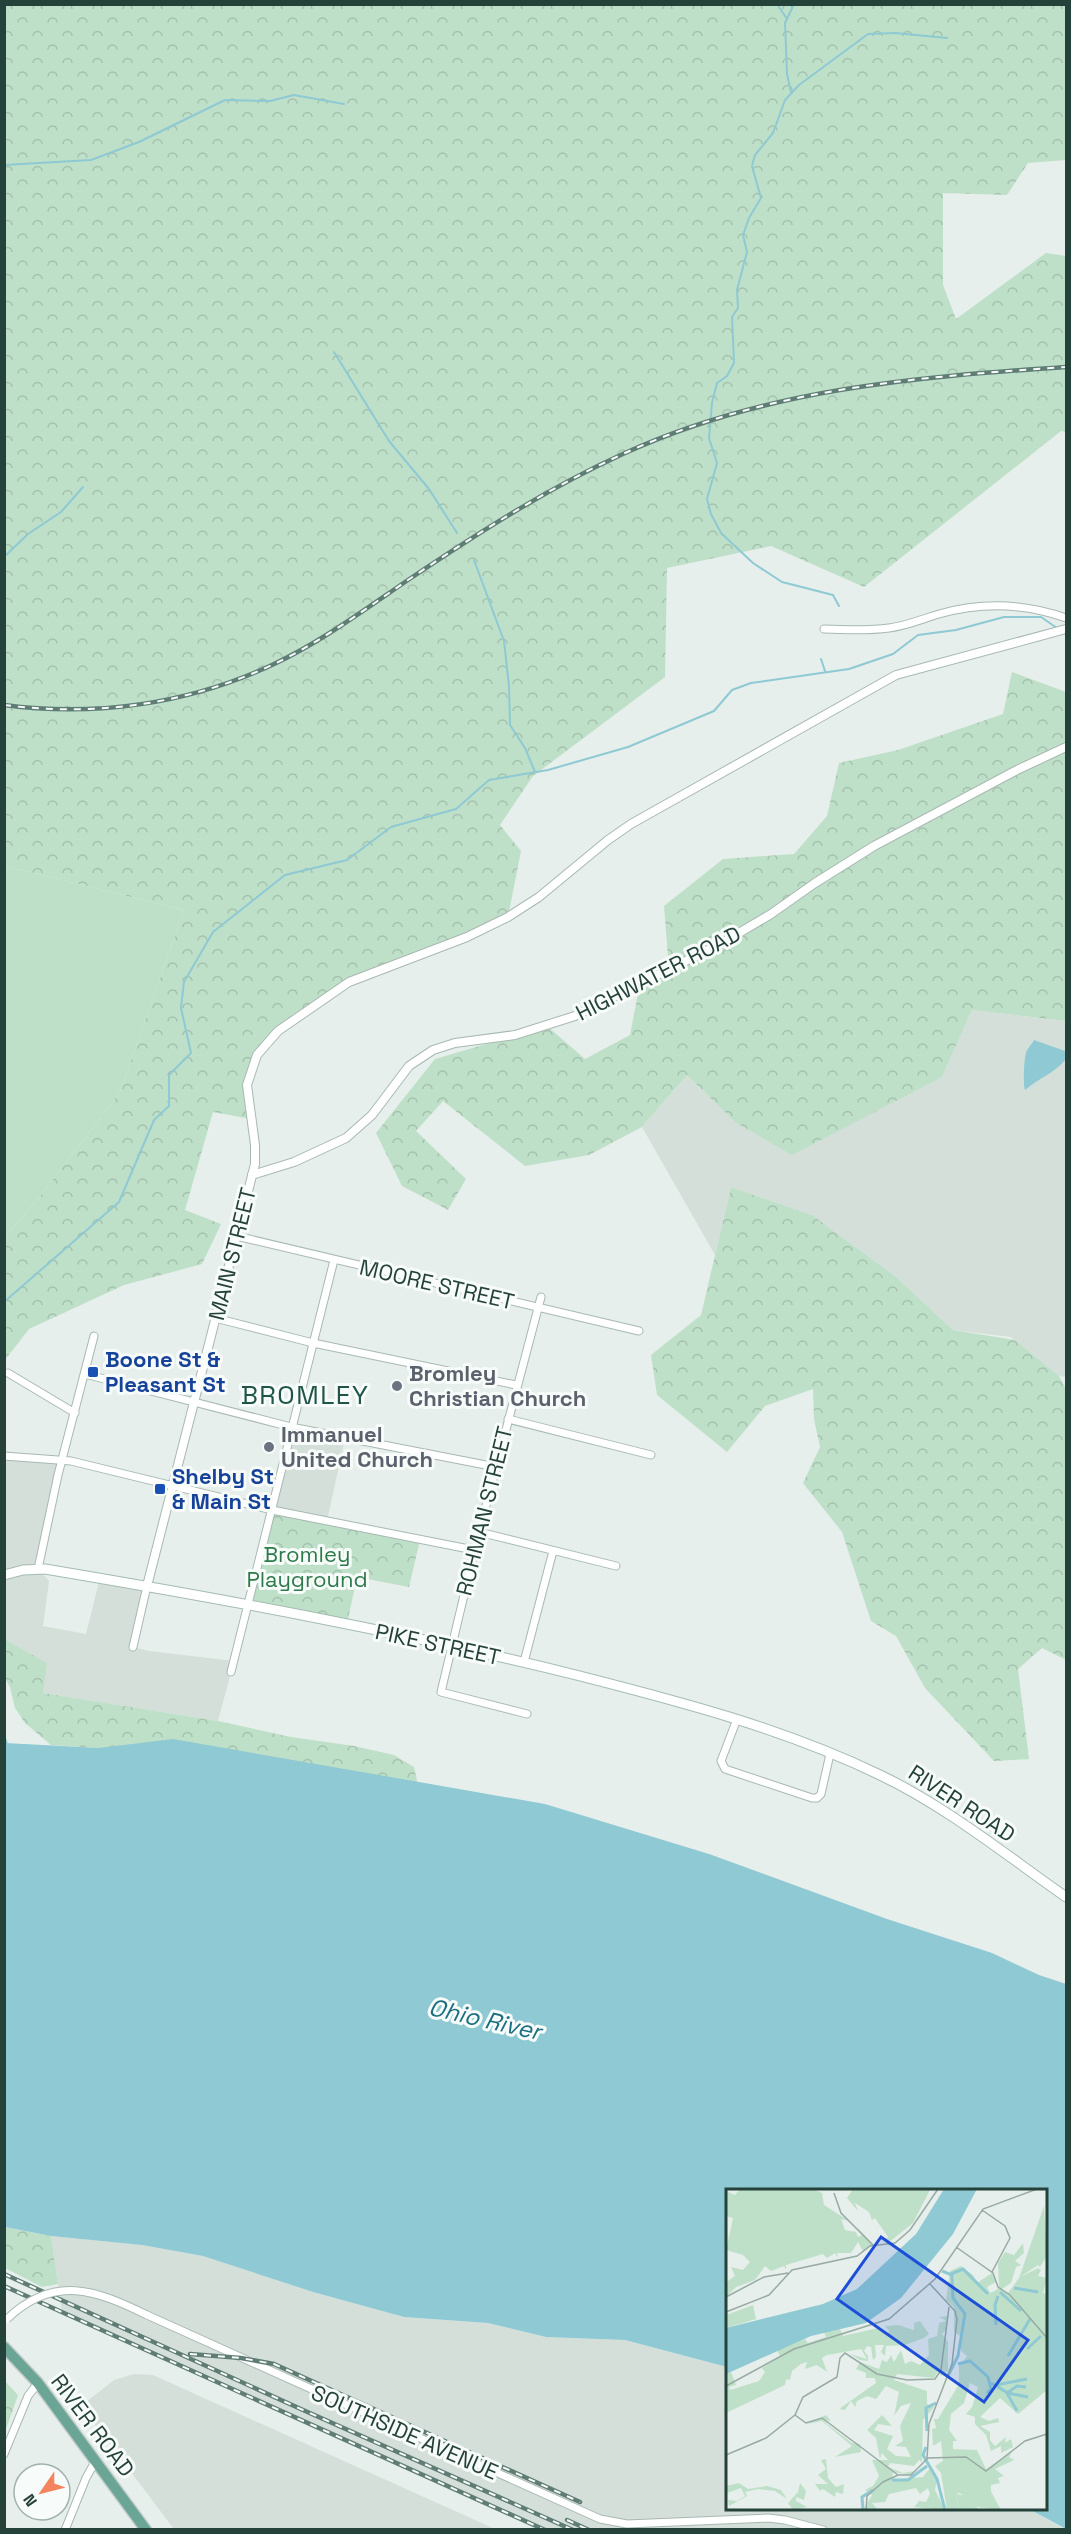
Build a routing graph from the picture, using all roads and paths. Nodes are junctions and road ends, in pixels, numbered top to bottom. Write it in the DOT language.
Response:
graph roads {
  1 [pos="1066,618"];
  2 [pos="824,629"];
  3 [pos="1066,629"];
  4 [pos="1066,747"];
  5 [pos="252,1175"];
  6 [pos="236,1236"];
  7 [pos="334,1260"];
  8 [pos="541,1297"];
  9 [pos="537,1307"];
  10 [pos="215,1318"];
  11 [pos="639,1331"];
  12 [pos="94,1336"];
  13 [pos="313,1343"];
  14 [pos="8,1373"];
  15 [pos="85,1374"];
  16 [pos="516,1385"];
  17 [pos="194,1402"];
  18 [pos="75,1413"];
  19 [pos="508,1419"];
  20 [pos="291,1428"];
  21 [pos="651,1455"];
  22 [pos="4,1456"];
  23 [pos="63,1460"];
  24 [pos="496,1467"];
  25 [pos="172,1486"];
  26 [pos="272,1510"];
  27 [pos="479,1532"];
  28 [pos="474,1550"];
  29 [pos="553,1551"];
  30 [pos="616,1566"];
  31 [pos="38,1569"];
  32 [pos="4,1575"];
  33 [pos="147,1586"];
  34 [pos="248,1604"];
  35 [pos="450,1645"];
  36 [pos="133,1647"];
  37 [pos="524,1662"];
  38 [pos="231,1671"];
  39 [pos="526,1714"];
  40 [pos="737,1719"];
  41 [pos="830,1754"];
  42 [pos="1066,1897"];
  43 [pos="6,2320"];
  44 [pos="4,2347"];
  45 [pos="38,2384"];
  46 [pos="4,2454"];
  47 [pos="96,2460"];
  48 [pos="65,2529"];
  49 [pos="146,2529"];
  50 [pos="823,2529"];
  1 -- 2 [label="street"];
  3 -- 5 [label="street, MAIN STREET"];
  4 -- 5 [label="street, HIGHWATER ROAD"];
  5 -- 6 [label="street, MAIN STREET"];
  6 -- 7 [label="street, MOORE STREET"];
  6 -- 10 [label="street, MAIN STREET"];
  7 -- 9 [label="street, MOORE STREET"];
  7 -- 13 [label="street"];
  8 -- 9 [label="street, ROHMAN STREET"];
  9 -- 11 [label="street, MOORE STREET"];
  9 -- 16 [label="street, ROHMAN STREET"];
  10 -- 13 [label="street"];
  10 -- 17 [label="street, MAIN STREET"];
  12 -- 15 [label="street"];
  13 -- 16 [label="street"];
  13 -- 20 [label="street"];
  14 -- 18 [label="street"];
  15 -- 17 [label="street"];
  15 -- 18 [label="street"];
  16 -- 19 [label="street, ROHMAN STREET"];
  17 -- 20 [label="street"];
  17 -- 25 [label="street, MAIN STREET"];
  18 -- 23 [label="street"];
  19 -- 21 [label="street"];
  19 -- 24 [label="street, ROHMAN STREET"];
  20 -- 24 [label="street"];
  20 -- 26 [label="street"];
  22 -- 23 [label="street"];
  23 -- 25 [label="street"];
  23 -- 31 [label="street"];
  24 -- 27 [label="street, ROHMAN STREET"];
  25 -- 26 [label="street"];
  25 -- 33 [label="street, MAIN STREET"];
  26 -- 28 [label="street"];
  26 -- 34 [label="street"];
  27 -- 28 [label="street, ROHMAN STREET"];
  27 -- 29 [label="street"];
  28 -- 35 [label="street, ROHMAN STREET"];
  29 -- 30 [label="street"];
  29 -- 37 [label="street"];
  31 -- 32 [label="main road, PIKE STREET"];
  31 -- 33 [label="main road, PIKE STREET"];
  33 -- 34 [label="main road, PIKE STREET"];
  33 -- 36 [label="street, MAIN STREET"];
  34 -- 35 [label="main road, PIKE STREET"];
  34 -- 38 [label="street"];
  35 -- 37 [label="main road, PIKE STREET"];
  35 -- 39 [label="street, ROHMAN STREET"];
  37 -- 40 [label="main road, PIKE STREET"];
  40 -- 41 [label="main road, PIKE STREET"];
  40 -- 41 [label="street"];
  41 -- 42 [label="main road, RIVER ROAD"];
  43 -- 50 [label="street, SOUTHSIDE AVENUE, bridge"];
  44 -- 45 [label="main road, RIVER ROAD"];
  45 -- 46 [label="street"];
  45 -- 47 [label="main road, RIVER ROAD"];
  47 -- 48 [label="street"];
  47 -- 49 [label="main road, RIVER ROAD"];
}
